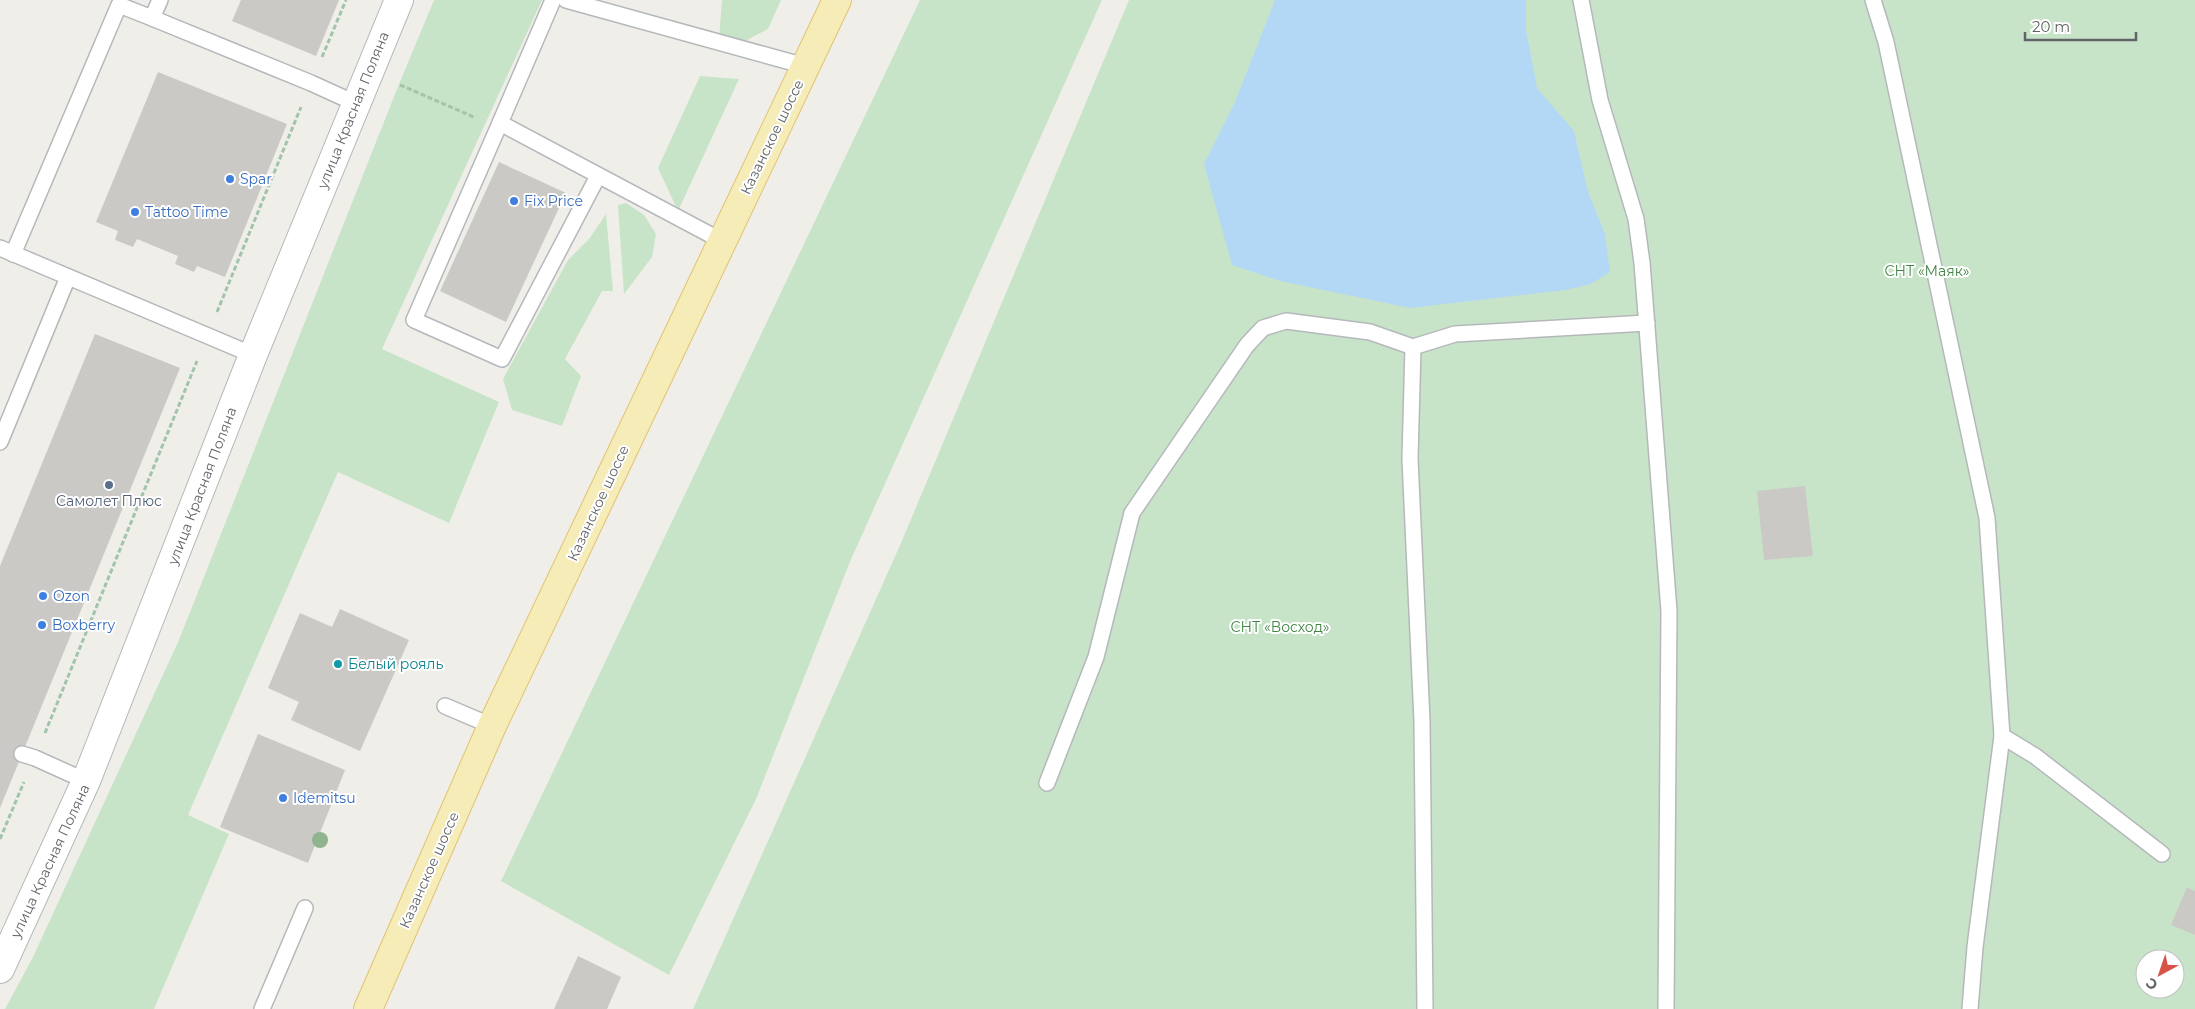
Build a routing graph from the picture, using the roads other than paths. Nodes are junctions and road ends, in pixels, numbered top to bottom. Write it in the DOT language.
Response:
graph roads {
  1 [pos="160,0"];
  2 [pos="398,0"];
  3 [pos="553,0"];
  4 [pos="566,0"];
  5 [pos="837,0"];
  6 [pos="1581,0"];
  7 [pos="1873,0"];
  8 [pos="114,2"];
  9 [pos="152,18"];
  10 [pos="805,66"];
  11 [pos="355,103"];
  12 [pos="500,124"];
  13 [pos="598,176"];
  14 [pos="722,241"];
  15 [pos="7,251"];
  16 [pos="68,277"];
  17 [pos="1647,323"];
  18 [pos="1413,348"];
  19 [pos="253,355"];
  20 [pos="0,442"];
  21 [pos="445,706"];
  22 [pos="492,726"];
  23 [pos="2002,736"];
  24 [pos="28,756"];
  25 [pos="86,782"];
  26 [pos="1047,783"];
  27 [pos="2162,854"];
  28 [pos="305,908"];
  29 [pos="0,969"];
  30 [pos="262,1009"];
  31 [pos="368,1009"];
  32 [pos="1425,1009"];
  33 [pos="1666,1009"];
  34 [pos="1970,1009"];
  1 -- 9 [label="lane"];
  2 -- 11 [label="street, улица Красная Поляна"];
  3 -- 12 [label="lane"];
  4 -- 10 [label="lane"];
  5 -- 10 [label="main road, Казанское шоссе"];
  6 -- 17 [label="lane"];
  7 -- 23 [label="lane"];
  8 -- 9 [label="lane"];
  8 -- 15 [label="lane"];
  9 -- 11 [label="lane"];
  10 -- 14 [label="main road, Казанское шоссе"];
  11 -- 19 [label="street, улица Красная Поляна"];
  12 -- 13 [label="lane"];
  12 -- 13 [label="lane"];
  13 -- 14 [label="lane"];
  14 -- 22 [label="main road, Казанское шоссе"];
  15 -- 16 [label="lane"];
  16 -- 19 [label="lane"];
  16 -- 20 [label="lane"];
  17 -- 18 [label="lane"];
  17 -- 33 [label="lane"];
  18 -- 26 [label="lane"];
  18 -- 32 [label="lane"];
  19 -- 25 [label="street, улица Красная Поляна"];
  21 -- 22 [label="lane"];
  22 -- 31 [label="main road, Казанское шоссе"];
  23 -- 27 [label="lane"];
  23 -- 34 [label="lane"];
  24 -- 25 [label="lane"];
  25 -- 29 [label="street, улица Красная Поляна"];
  28 -- 30 [label="lane"];
}
